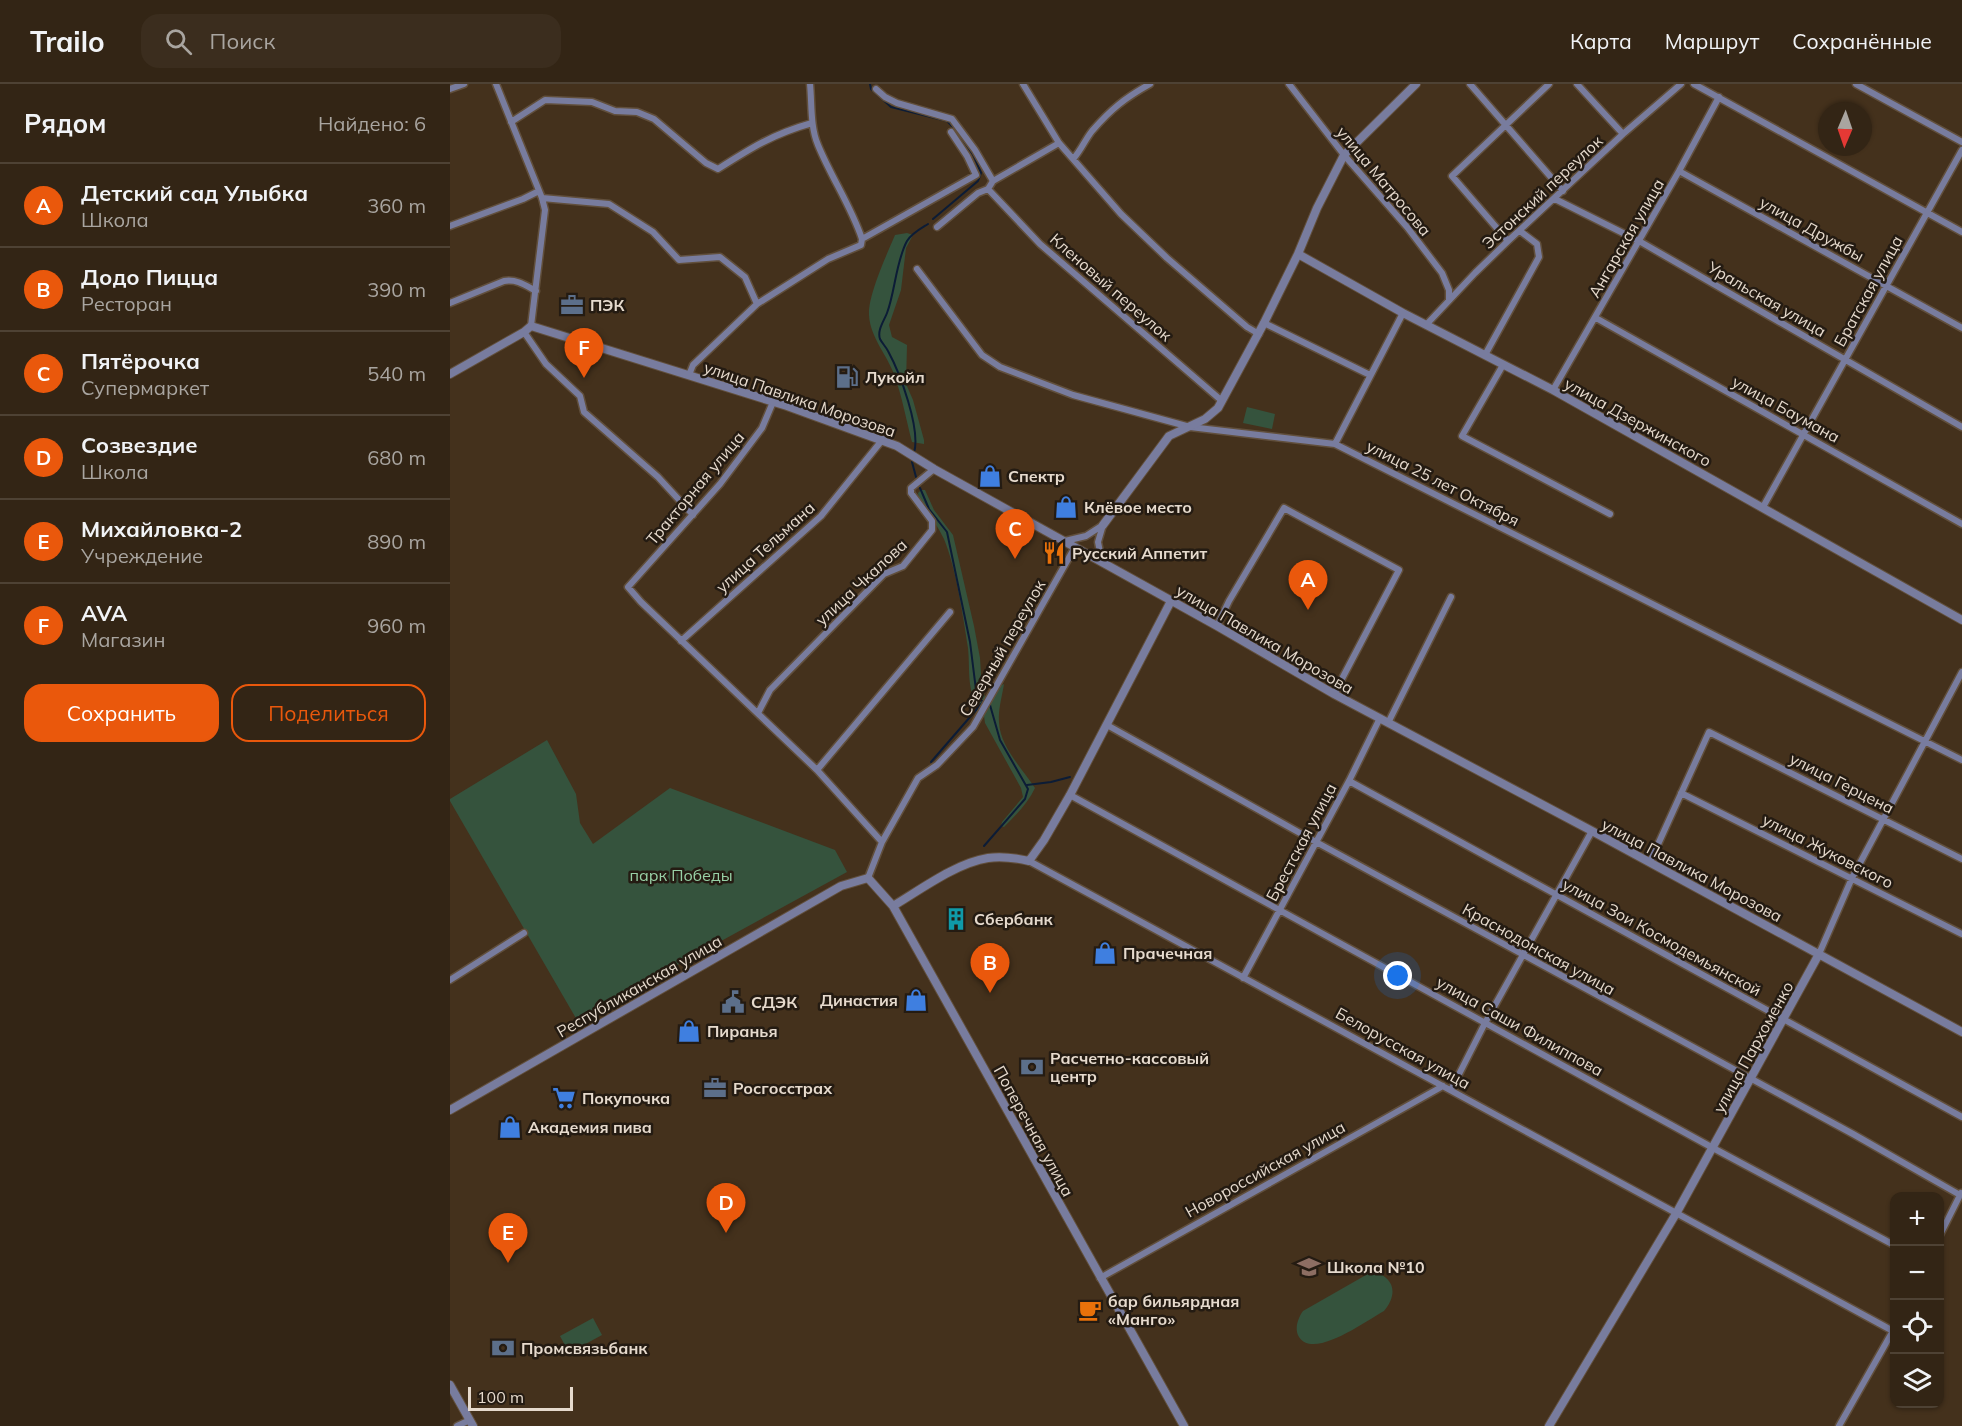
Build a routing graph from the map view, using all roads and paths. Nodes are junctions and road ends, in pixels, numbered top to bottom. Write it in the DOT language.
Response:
graph roads {
  1 [pos="464,84"];
  2 [pos="496,84"];
  3 [pos="810,84"];
  4 [pos="1023,84"];
  5 [pos="1150,84"];
  6 [pos="1289,84"];
  7 [pos="1415,84"];
  8 [pos="1470,84"];
  9 [pos="1548,84"];
  10 [pos="1577,84"];
  11 [pos="1681,84"];
  12 [pos="1694,84"];
  13 [pos="1856,84"];
  14 [pos="876,88"];
  15 [pos="450,89"];
  16 [pos="1719,97"];
  17 [pos="511,122"];
  18 [pos="812,123"];
  19 [pos="1506,123"];
  20 [pos="951,132"];
  21 [pos="1623,134"];
  22 [pos="1962,142"];
  23 [pos="1059,143"];
  24 [pos="1962,150"];
  25 [pos="1344,155"];
  26 [pos="1074,158"];
  27 [pos="1679,171"];
  28 [pos="993,182"];
  29 [pos="988,189"];
  30 [pos="539,190"];
  31 [pos="1563,191"];
  32 [pos="542,198"];
  33 [pos="1555,199"];
  34 [pos="1927,212"];
  35 [pos="450,225"];
  36 [pos="937,227"];
  37 [pos="1520,231"];
  38 [pos="1962,232"];
  39 [pos="861,239"];
  40 [pos="1508,241"];
  41 [pos="1639,241"];
  42 [pos="1298,254"];
  43 [pos="917,269"];
  44 [pos="1886,286"];
  45 [pos="536,291"];
  46 [pos="1449,300"];
  47 [pos="450,303"];
  48 [pos="757,304"];
  49 [pos="1403,313"];
  50 [pos="1596,318"];
  51 [pos="1264,323"];
  52 [pos="1426,325"];
  53 [pos="531,326"];
  54 [pos="1962,328"];
  55 [pos="524,332"];
  56 [pos="1259,334"];
  57 [pos="1485,355"];
  58 [pos="1845,360"];
  59 [pos="1503,365"];
  60 [pos="450,374"];
  61 [pos="689,375"];
  62 [pos="1370,375"];
  63 [pos="1553,390"];
  64 [pos="1222,401"];
  65 [pos="773,402"];
  66 [pos="1190,427"];
  67 [pos="1962,427"];
  68 [pos="1803,435"];
  69 [pos="883,439"];
  70 [pos="1335,444"];
  71 [pos="934,469"];
  72 [pos="1763,507"];
  73 [pos="1610,514"];
  74 [pos="693,515"];
  75 [pos="1962,524"];
  76 [pos="1103,525"];
  77 [pos="1065,541"];
  78 [pos="1075,547"];
  79 [pos="1102,561"];
  80 [pos="1451,597"];
  81 [pos="1171,601"];
  82 [pos="950,612"];
  83 [pos="1962,620"];
  84 [pos="1216,626"];
  85 [pos="681,641"];
  86 [pos="1962,672"];
  87 [pos="1334,694"];
  88 [pos="758,713"];
  89 [pos="1380,718"];
  90 [pos="1388,723"];
  91 [pos="1107,725"];
  92 [pos="1925,741"];
  93 [pos="1962,760"];
  94 [pos="817,770"];
  95 [pos="1349,781"];
  96 [pos="1681,792"];
  97 [pos="1070,795"];
  98 [pos="1883,819"];
  99 [pos="1592,831"];
  100 [pos="882,842"];
  101 [pos="1316,842"];
  102 [pos="1962,859"];
  103 [pos="1029,861"];
  104 [pos="1650,862"];
  105 [pos="1852,878"];
  106 [pos="868,879"];
  107 [pos="1557,895"];
  108 [pos="893,906"];
  109 [pos="1280,910"];
  110 [pos="524,933"];
  111 [pos="1962,934"];
  112 [pos="1819,954"];
  113 [pos="1523,956"];
  114 [pos="1244,978"];
  115 [pos="450,980"];
  116 [pos="1784,1019"];
  117 [pos="1485,1023"];
  118 [pos="1962,1032"];
  119 [pos="1751,1080"];
  120 [pos="1443,1086"];
  121 [pos="1451,1090"];
  122 [pos="450,1110"];
  123 [pos="1962,1117"];
  124 [pos="1713,1148"];
  125 [pos="1961,1193"];
  126 [pos="1677,1212"];
  127 [pos="1944,1227"];
  128 [pos="1890,1243"];
  129 [pos="1100,1278"];
  130 [pos="1890,1328"];
  131 [pos="1890,1337"];
  132 [pos="450,1385"];
  133 [pos="471,1423"];
  134 [pos="457,1426"];
  135 [pos="1184,1426"];
  136 [pos="1549,1426"];
  137 [pos="1839,1426"];
  1 -- 15 [label="street"];
  2 -- 17 [label="street"];
  3 -- 18 [label="street"];
  4 -- 23 [label="street"];
  5 -- 26 [label="street"];
  6 -- 25 [label="street, улица Матросова"];
  7 -- 25 [label="street"];
  8 -- 19 [label="street"];
  9 -- 19 [label="street"];
  10 -- 21 [label="street"];
  11 -- 21 [label="street, Эстонский переулок"];
  12 -- 16 [label="street"];
  13 -- 22 [label="street"];
  14 -- 28 [label="street"];
  16 -- 27 [label="street, Ангарская улица"];
  16 -- 34 [label="street"];
  17 -- 18 [label="street"];
  17 -- 30 [label="street"];
  18 -- 39 [label="street"];
  19 -- 31 [label="street"];
  19 -- 40 [label="street"];
  20 -- 39 [label="street"];
  21 -- 31 [label="street, Эстонский переулок"];
  23 -- 26 [label="street"];
  23 -- 28 [label="street"];
  24 -- 34 [label="street, Братская улица"];
  25 -- 42 [label="street"];
  25 -- 46 [label="street, улица Матросова"];
  26 -- 56 [label="street"];
  27 -- 41 [label="street, Ангарская улица"];
  27 -- 44 [label="street, улица Дружбы"];
  28 -- 29 [label="street"];
  29 -- 36 [label="street"];
  29 -- 64 [label="street, Кленовый переулок"];
  30 -- 32 [label="street"];
  30 -- 35 [label="street"];
  31 -- 33 [label="street, Эстонский переулок"];
  32 -- 45 [label="street"];
  32 -- 48 [label="street"];
  33 -- 37 [label="street, Эстонский переулок"];
  33 -- 41 [label="street, Уральская улица"];
  34 -- 38 [label="street"];
  34 -- 44 [label="street, Братская улица"];
  37 -- 40 [label="street, Эстонский переулок"];
  37 -- 57 [label="street"];
  39 -- 48 [label="street"];
  40 -- 46 [label="street, Эстонский переулок"];
  41 -- 50 [label="street, Ангарская улица"];
  41 -- 58 [label="street, Уральская улица"];
  42 -- 49 [label="street, улица Дзержинского"];
  42 -- 51 [label="street"];
  43 -- 66 [label="street, улица 25 лет Октября"];
  44 -- 54 [label="street, улица Дружбы"];
  44 -- 58 [label="street, Братская улица"];
  45 -- 47 [label="street"];
  45 -- 53 [label="street"];
  46 -- 52 [label="street, Эстонский переулок"];
  48 -- 61 [label="street"];
  49 -- 52 [label="street, улица Дзержинского"];
  49 -- 62 [label="street"];
  50 -- 63 [label="street, Ангарская улица"];
  50 -- 68 [label="street, улица Баумана"];
  51 -- 56 [label="street"];
  51 -- 62 [label="street"];
  52 -- 57 [label="street, улица Дзержинского"];
  53 -- 55 [label="street"];
  53 -- 61 [label="street, улица Павлика Морозова"];
  55 -- 60 [label="street"];
  55 -- 74 [label="street"];
  56 -- 64 [label="street"];
  57 -- 59 [label="street, улица Дзержинского"];
  58 -- 67 [label="street, Уральская улица"];
  58 -- 68 [label="street, Братская улица"];
  59 -- 63 [label="street, улица Дзержинского"];
  59 -- 73 [label="street"];
  61 -- 65 [label="street, улица Павлика Морозова"];
  62 -- 70 [label="street"];
  63 -- 72 [label="street, улица Дзержинского"];
  64 -- 66 [label="street"];
  65 -- 69 [label="street, улица Павлика Морозова"];
  65 -- 74 [label="street, Тракторная улица"];
  66 -- 70 [label="street, улица 25 лет Октября"];
  66 -- 76 [label="street"];
  68 -- 72 [label="street, Братская улица"];
  68 -- 75 [label="street, улица Баумана"];
  69 -- 71 [label="street, улица Павлика Морозова"];
  69 -- 85 [label="street, улица Тельмана"];
  70 -- 92 [label="street, улица 25 лет Октября"];
  71 -- 77 [label="street, улица Павлика Морозова"];
  71 -- 88 [label="street, улица Чкалова"];
  72 -- 83 [label="street, улица Дзержинского"];
  74 -- 85 [label="street, Тракторная улица"];
  76 -- 77 [label="street"];
  76 -- 79 [label="street"];
  77 -- 78 [label="street, улица Павлика Морозова"];
  78 -- 79 [label="street, улица Павлика Морозова"];
  78 -- 100 [label="street, Северный переулок"];
  79 -- 81 [label="street, улица Павлика Морозова"];
  80 -- 90 [label="street"];
  81 -- 84 [label="street, улица Павлика Морозова"];
  81 -- 91 [label="street"];
  82 -- 94 [label="street"];
  84 -- 87 [label="street, улица Павлика Морозова"];
  84 -- 87 [label="street"];
  85 -- 88 [label="street"];
  86 -- 92 [label="street, улица Пархоменко"];
  87 -- 89 [label="street, улица Павлика Морозова"];
  88 -- 94 [label="street"];
  89 -- 90 [label="street, улица Павлика Морозова"];
  89 -- 95 [label="street, Брестская улица"];
  90 -- 99 [label="street, улица Павлика Морозова"];
  91 -- 97 [label="street"];
  91 -- 101 [label="street, Краснодонская улица"];
  92 -- 93 [label="street, улица 25 лет Октября"];
  92 -- 98 [label="street, улица Пархоменко"];
  94 -- 100 [label="street"];
  95 -- 101 [label="street, Брестская улица"];
  95 -- 107 [label="street, улица Зои Космодемьянской"];
  96 -- 98 [label="street, улица Герцена"];
  96 -- 104 [label="street"];
  96 -- 105 [label="street, улица Жуковского"];
  97 -- 103 [label="street"];
  97 -- 109 [label="street, улица Саши Филиппова"];
  98 -- 102 [label="street, улица Герцена"];
  98 -- 105 [label="street, улица Пархоменко"];
  99 -- 104 [label="street, улица Павлика Морозова"];
  99 -- 107 [label="street"];
  100 -- 106 [label="street, Северный переулок"];
  101 -- 109 [label="street, Брестская улица"];
  101 -- 113 [label="street, Краснодонская улица"];
  103 -- 108 [label="street, Белорусская улица"];
  103 -- 114 [label="street, Белорусская улица"];
  104 -- 112 [label="street, улица Павлика Морозова"];
  105 -- 111 [label="street, улица Жуковского"];
  105 -- 112 [label="street, улица Пархоменко"];
  106 -- 108 [label="street, Поперечная улица"];
  106 -- 122 [label="street, Республиканская улица"];
  107 -- 113 [label="street"];
  107 -- 116 [label="street, улица Зои Космодемьянской"];
  108 -- 129 [label="street, Поперечная улица"];
  109 -- 114 [label="street, Брестская улица"];
  109 -- 117 [label="street, улица Саши Филиппова"];
  110 -- 115 [label="street"];
  112 -- 116 [label="street, улица Пархоменко"];
  112 -- 118 [label="street, улица Павлика Морозова"];
  113 -- 117 [label="street"];
  113 -- 119 [label="street, Краснодонская улица"];
  114 -- 120 [label="street, Белорусская улица"];
  116 -- 119 [label="street, улица Пархоменко"];
  116 -- 123 [label="street, улица Зои Космодемьянской"];
  117 -- 121 [label="street"];
  117 -- 124 [label="street, улица Саши Филиппова"];
  119 -- 124 [label="street, улица Пархоменко"];
  119 -- 125 [label="street, Краснодонская улица"];
  120 -- 121 [label="street, Белорусская улица"];
  120 -- 129 [label="street, Новороссийская улица"];
  121 -- 126 [label="street, Белорусская улица"];
  124 -- 126 [label="street, улица Пархоменко"];
  124 -- 128 [label="street, улица Саши Филиппова"];
  125 -- 127 [label="street"];
  126 -- 130 [label="street, Белорусская улица"];
  126 -- 136 [label="street, улица Пархоменко"];
  129 -- 135 [label="street, Поперечная улица"];
  131 -- 137 [label="street"];
  132 -- 133 [label="street"];
  133 -- 134 [label="street"];
}
